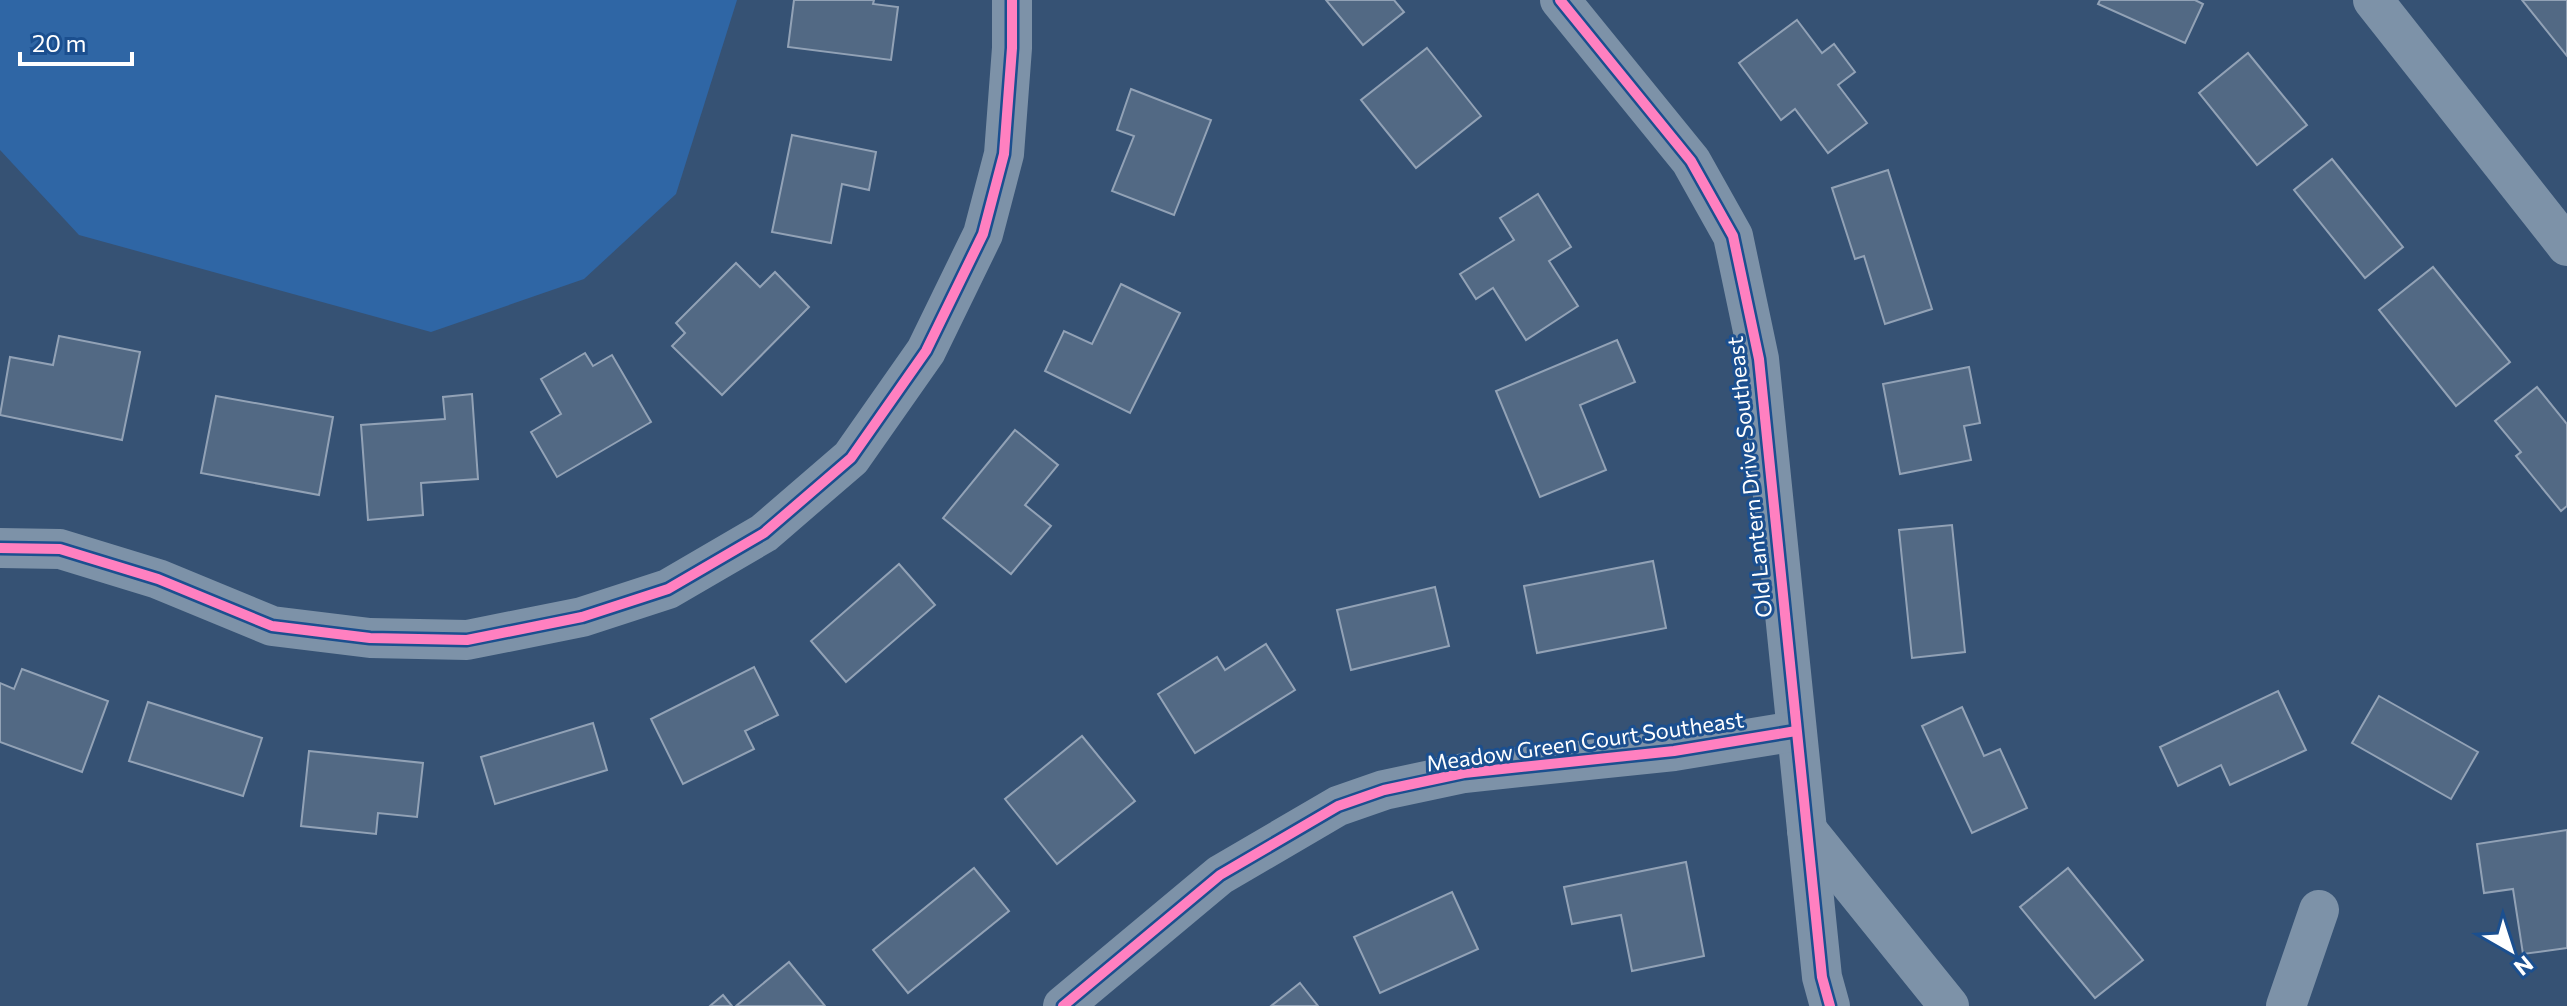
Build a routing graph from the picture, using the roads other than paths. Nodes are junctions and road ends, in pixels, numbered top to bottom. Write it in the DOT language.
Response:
graph roads {
  1 [pos="1012,0"];
  2 [pos="1560,0"];
  3 [pos="2373,0"];
  4 [pos="2567,246"];
  5 [pos="0,548"];
  6 [pos="1796,731"];
  7 [pos="1807,830"];
  8 [pos="2319,910"];
  9 [pos="1063,1006"];
  10 [pos="1830,1006"];
  11 [pos="1949,1006"];
  12 [pos="2286,1006"];
  1 -- 5 [label="street"];
  2 -- 6 [label="street, Old Lantern Drive Southeast"];
  3 -- 4 [label="street"];
  6 -- 7 [label="street, Old Lantern Drive Southeast"];
  6 -- 9 [label="street, Meadow Green Court Southeast"];
  7 -- 10 [label="street, Old Lantern Drive Southeast"];
  7 -- 11 [label="street"];
  8 -- 12 [label="street"];
}
